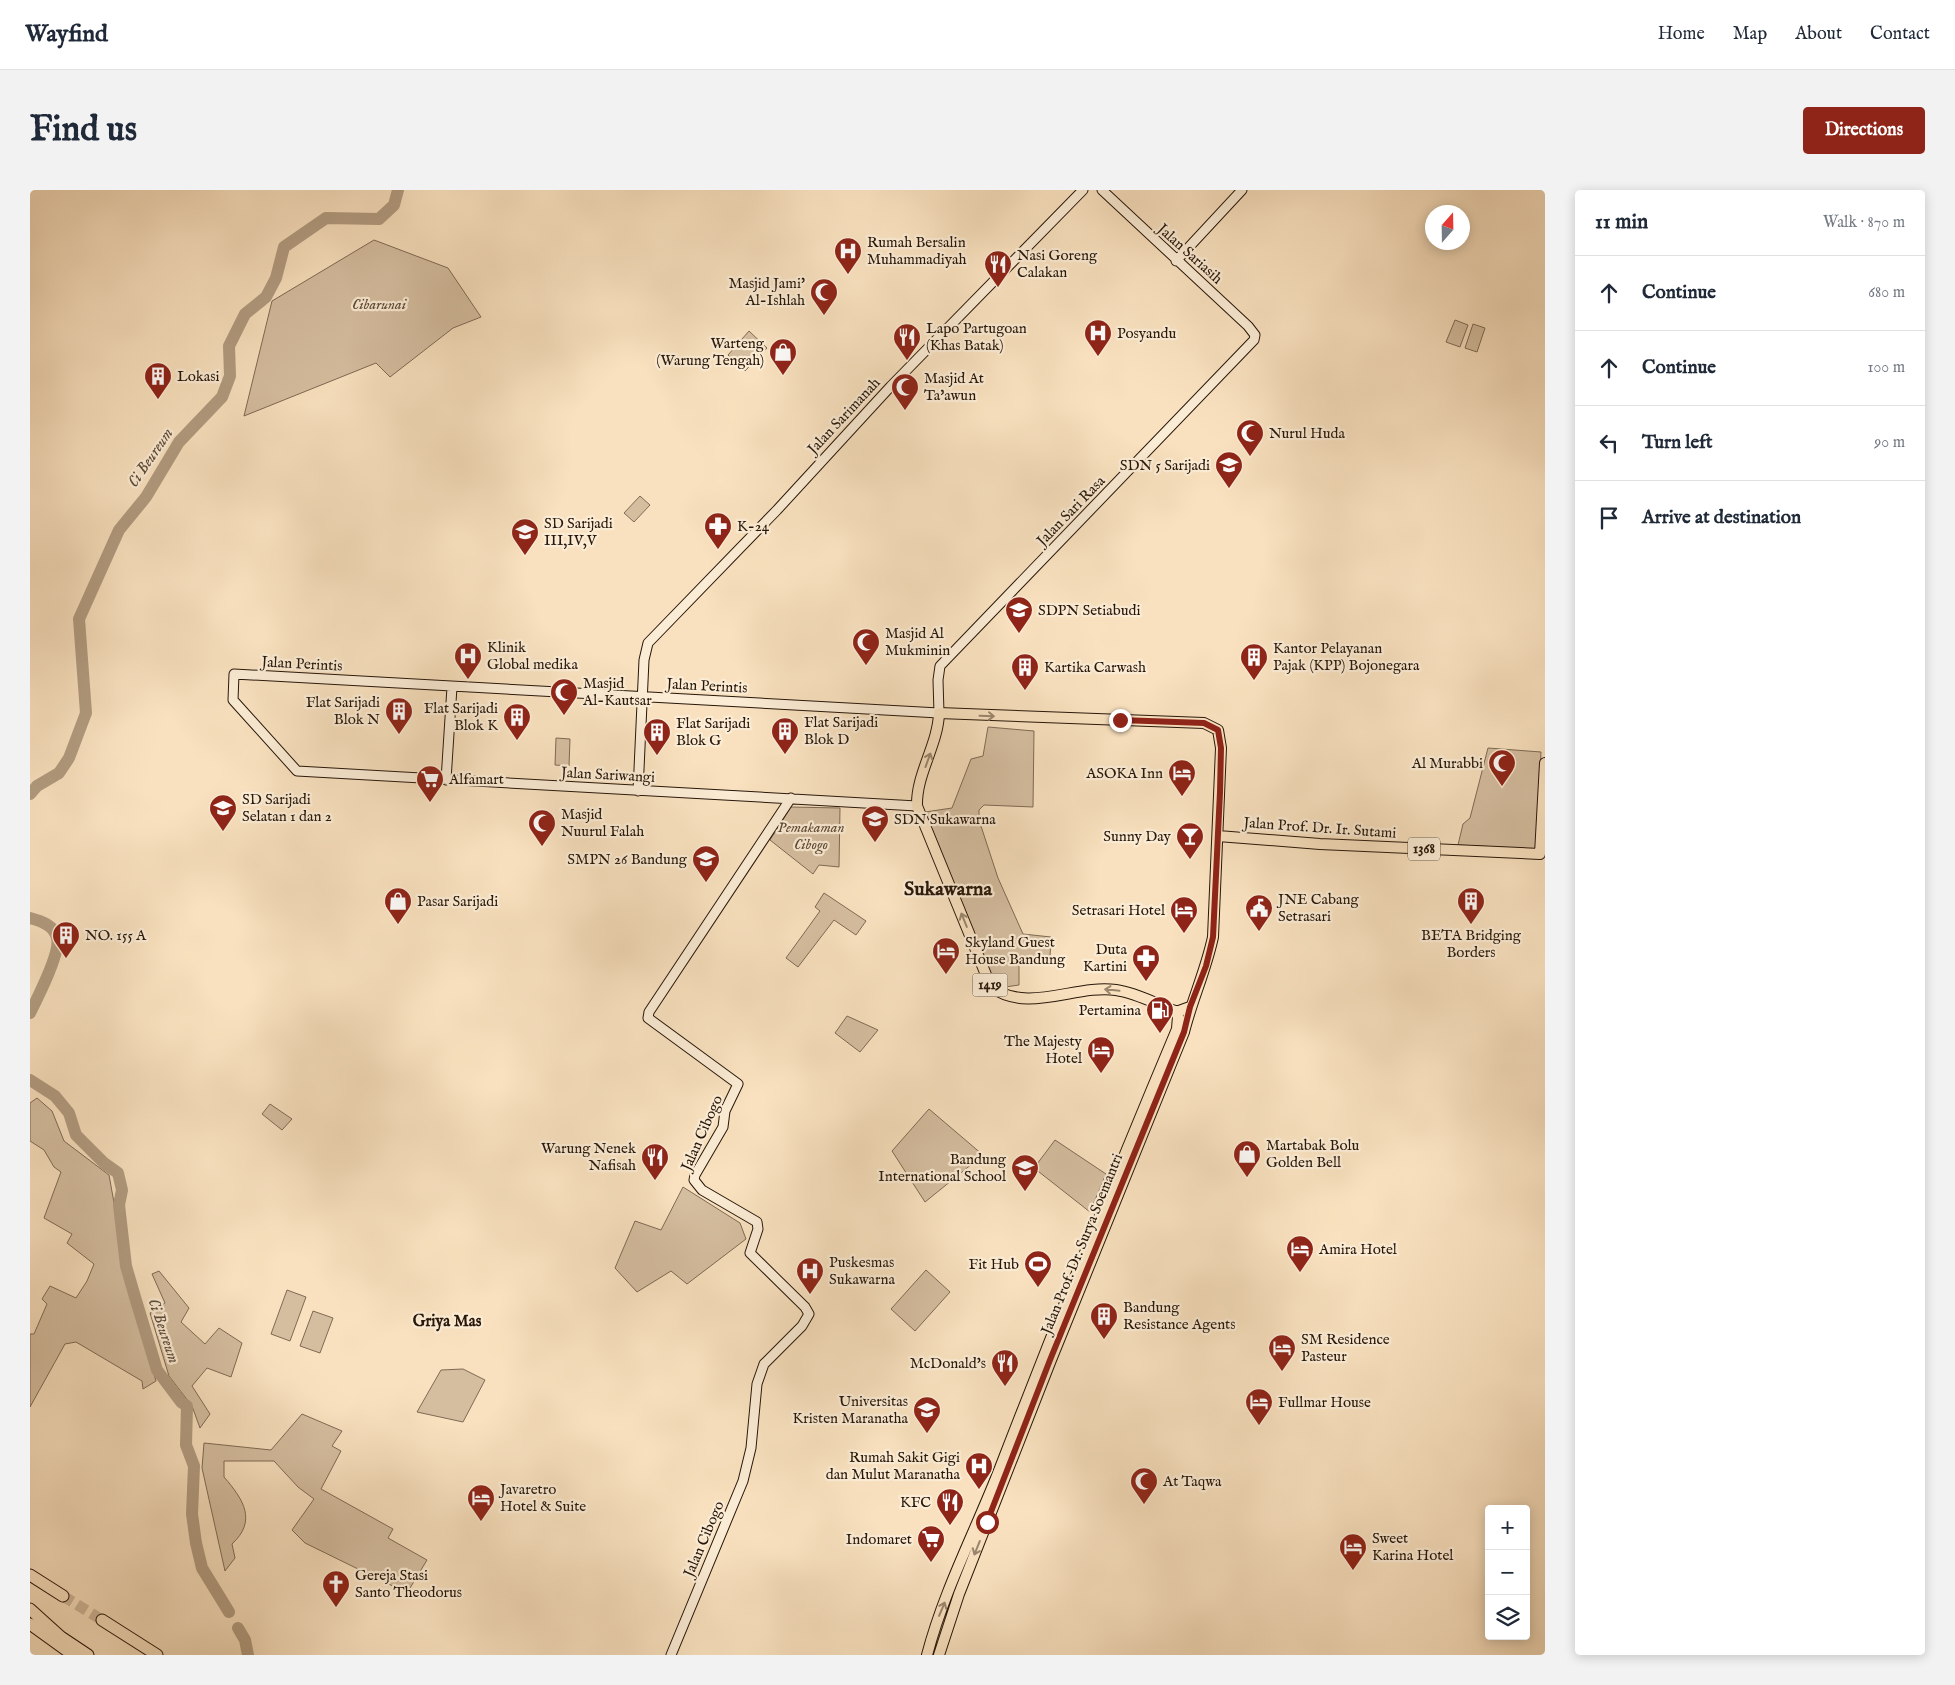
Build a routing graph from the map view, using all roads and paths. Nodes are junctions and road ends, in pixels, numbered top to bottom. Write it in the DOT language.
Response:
graph roads {
  1 [pos="1083,190"];
  2 [pos="1102,190"];
  3 [pos="1242,190"];
  4 [pos="1176,260"];
  5 [pos="1254,340"];
  6 [pos="452,686"];
  7 [pos="643,696"];
  8 [pos="939,713"];
  9 [pos="1545,763"];
  10 [pos="298,771"];
  11 [pos="446,780"];
  12 [pos="638,790"];
  13 [pos="792,798"];
  14 [pos="918,806"];
  15 [pos="1218,836"];
  16 [pos="1190,1007"];
  17 [pos="1175,1011"];
  18 [pos="30,1574"];
  19 [pos="63,1596"];
  20 [pos="30,1610"];
  21 [pos="102,1620"];
  22 [pos="30,1624"];
  23 [pos="73,1655"];
  24 [pos="88,1655"];
  25 [pos="157,1655"];
  26 [pos="672,1655"];
  27 [pos="927,1655"];
  28 [pos="939,1655"];
  1 -- 7 [label="street, Jalan Sarimanah"];
  2 -- 4 [label="street, Jalan Sariasih"];
  3 -- 4 [label="street"];
  4 -- 5 [label="street, Jalan Sariasih"];
  5 -- 8 [label="street, Jalan Sari Rasa"];
  6 -- 7 [label="street, Jalan Perintis"];
  6 -- 10 [label="street, Jalan Perintis"];
  6 -- 11 [label="street"];
  7 -- 8 [label="street, Jalan Perintis"];
  7 -- 12 [label="street"];
  14 -- 8 [label="main road, one-way"];
  8 -- 15 [label="main road, Jalan Prof. Dr. Surya Soemantri, one-way"];
  9 -- 15 [label="main road, Jalan Prof. Dr. Ir. Sutami / 1368"];
  10 -- 11 [label="street, Jalan Sariwangi"];
  11 -- 12 [label="street, Jalan Sariwangi"];
  12 -- 13 [label="street, Jalan Sariwangi"];
  13 -- 14 [label="street, Jalan Sariwangi"];
  13 -- 26 [label="street, Jalan Cibogo"];
  17 -- 14 [label="main road, 1419, one-way"];
  15 -- 16 [label="main road, Jalan Prof. Dr. Surya Soemantri"];
  16 -- 17 [label="main road"];
  16 -- 28 [label="main road, Jalan Prof. Dr. Surya Soemantri, one-way"];
  27 -- 17 [label="main road, Jalan Prof. Dr. Surya Soemantri, one-way"];
  18 -- 19 [label="highway"];
  20 -- 24 [label="highway"];
  21 -- 25 [label="highway"];
  22 -- 23 [label="highway"];
}
